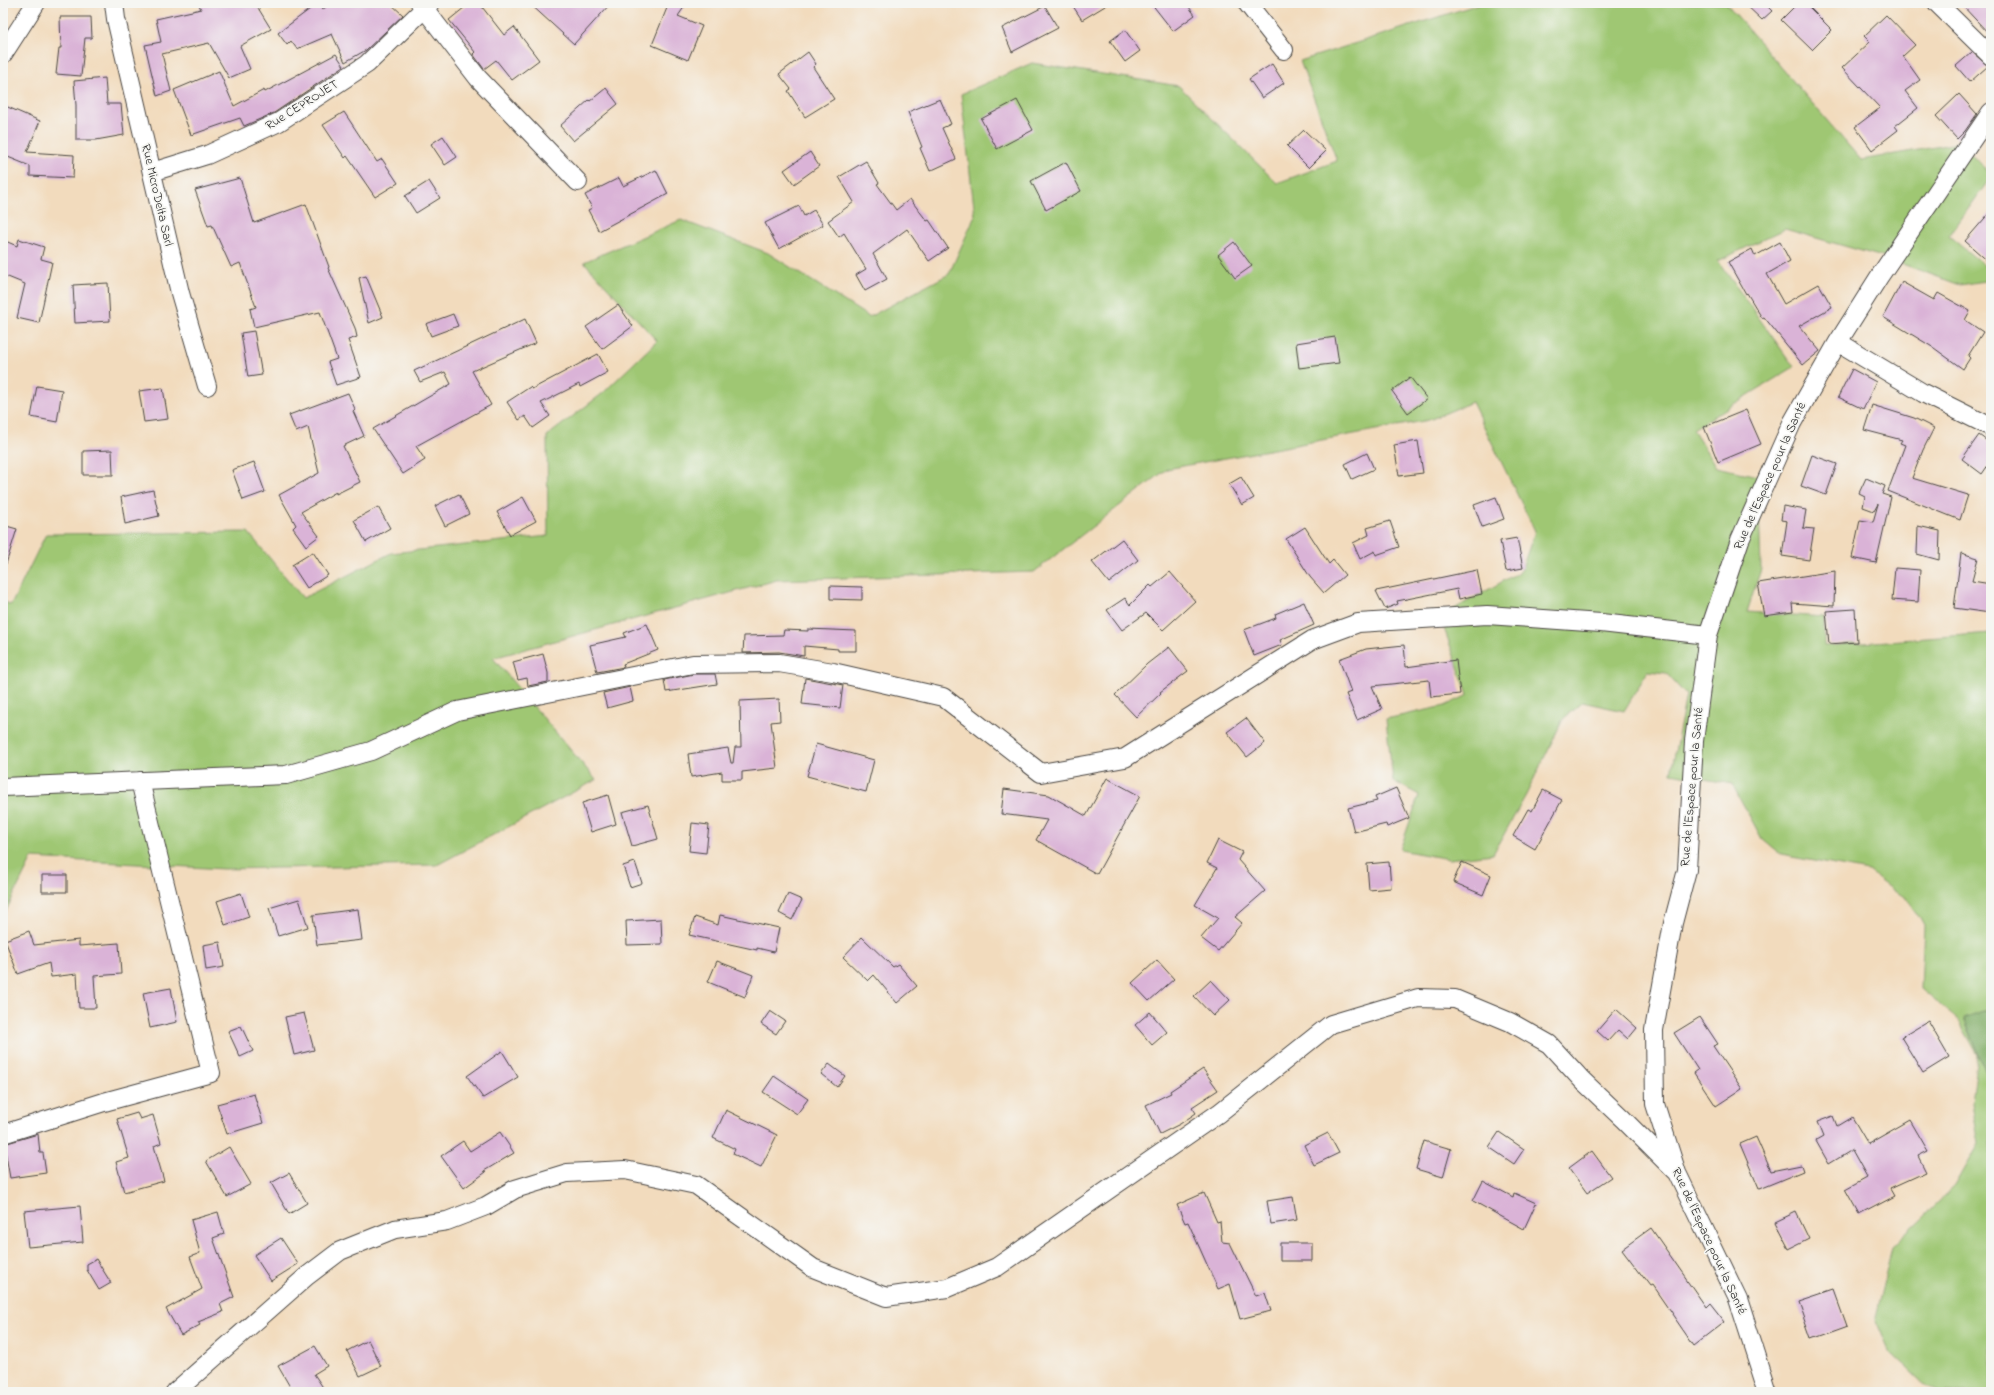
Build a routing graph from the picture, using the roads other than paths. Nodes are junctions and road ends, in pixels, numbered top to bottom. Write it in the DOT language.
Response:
graph roads {
  1 [pos="36,3"];
  2 [pos="114,3"];
  3 [pos="1247,3"];
  4 [pos="1937,3"];
  5 [pos="425,5"];
  6 [pos="1284,50"];
  7 [pos="3,54"];
  8 [pos="1991,56"];
  9 [pos="1991,112"];
  10 [pos="152,172"];
  11 [pos="578,182"];
  12 [pos="1838,342"];
  13 [pos="208,386"];
  14 [pos="1991,427"];
  15 [pos="1708,635"];
  16 [pos="140,781"];
  17 [pos="3,787"];
  18 [pos="3,1134"];
  19 [pos="1677,1174"];
  20 [pos="175,1392"];
  21 [pos="1768,1392"];
  1 -- 7 [label="street"];
  2 -- 10 [label="street, Rue MicroDelta Sarl"];
  3 -- 6 [label="street"];
  4 -- 8 [label="street"];
  5 -- 10 [label="street, Rue CEPROJET"];
  5 -- 11 [label="street"];
  9 -- 12 [label="street, Rue de l'Espace pour la Santé"];
  10 -- 13 [label="street, Rue MicroDelta Sarl"];
  12 -- 14 [label="street"];
  12 -- 15 [label="street, Rue de l'Espace pour la Santé"];
  15 -- 16 [label="street"];
  15 -- 19 [label="street, Rue de l'Espace pour la Santé"];
  16 -- 17 [label="street"];
  16 -- 18 [label="street"];
  19 -- 20 [label="street"];
  19 -- 21 [label="street, Rue de l'Espace pour la Santé"];
}
